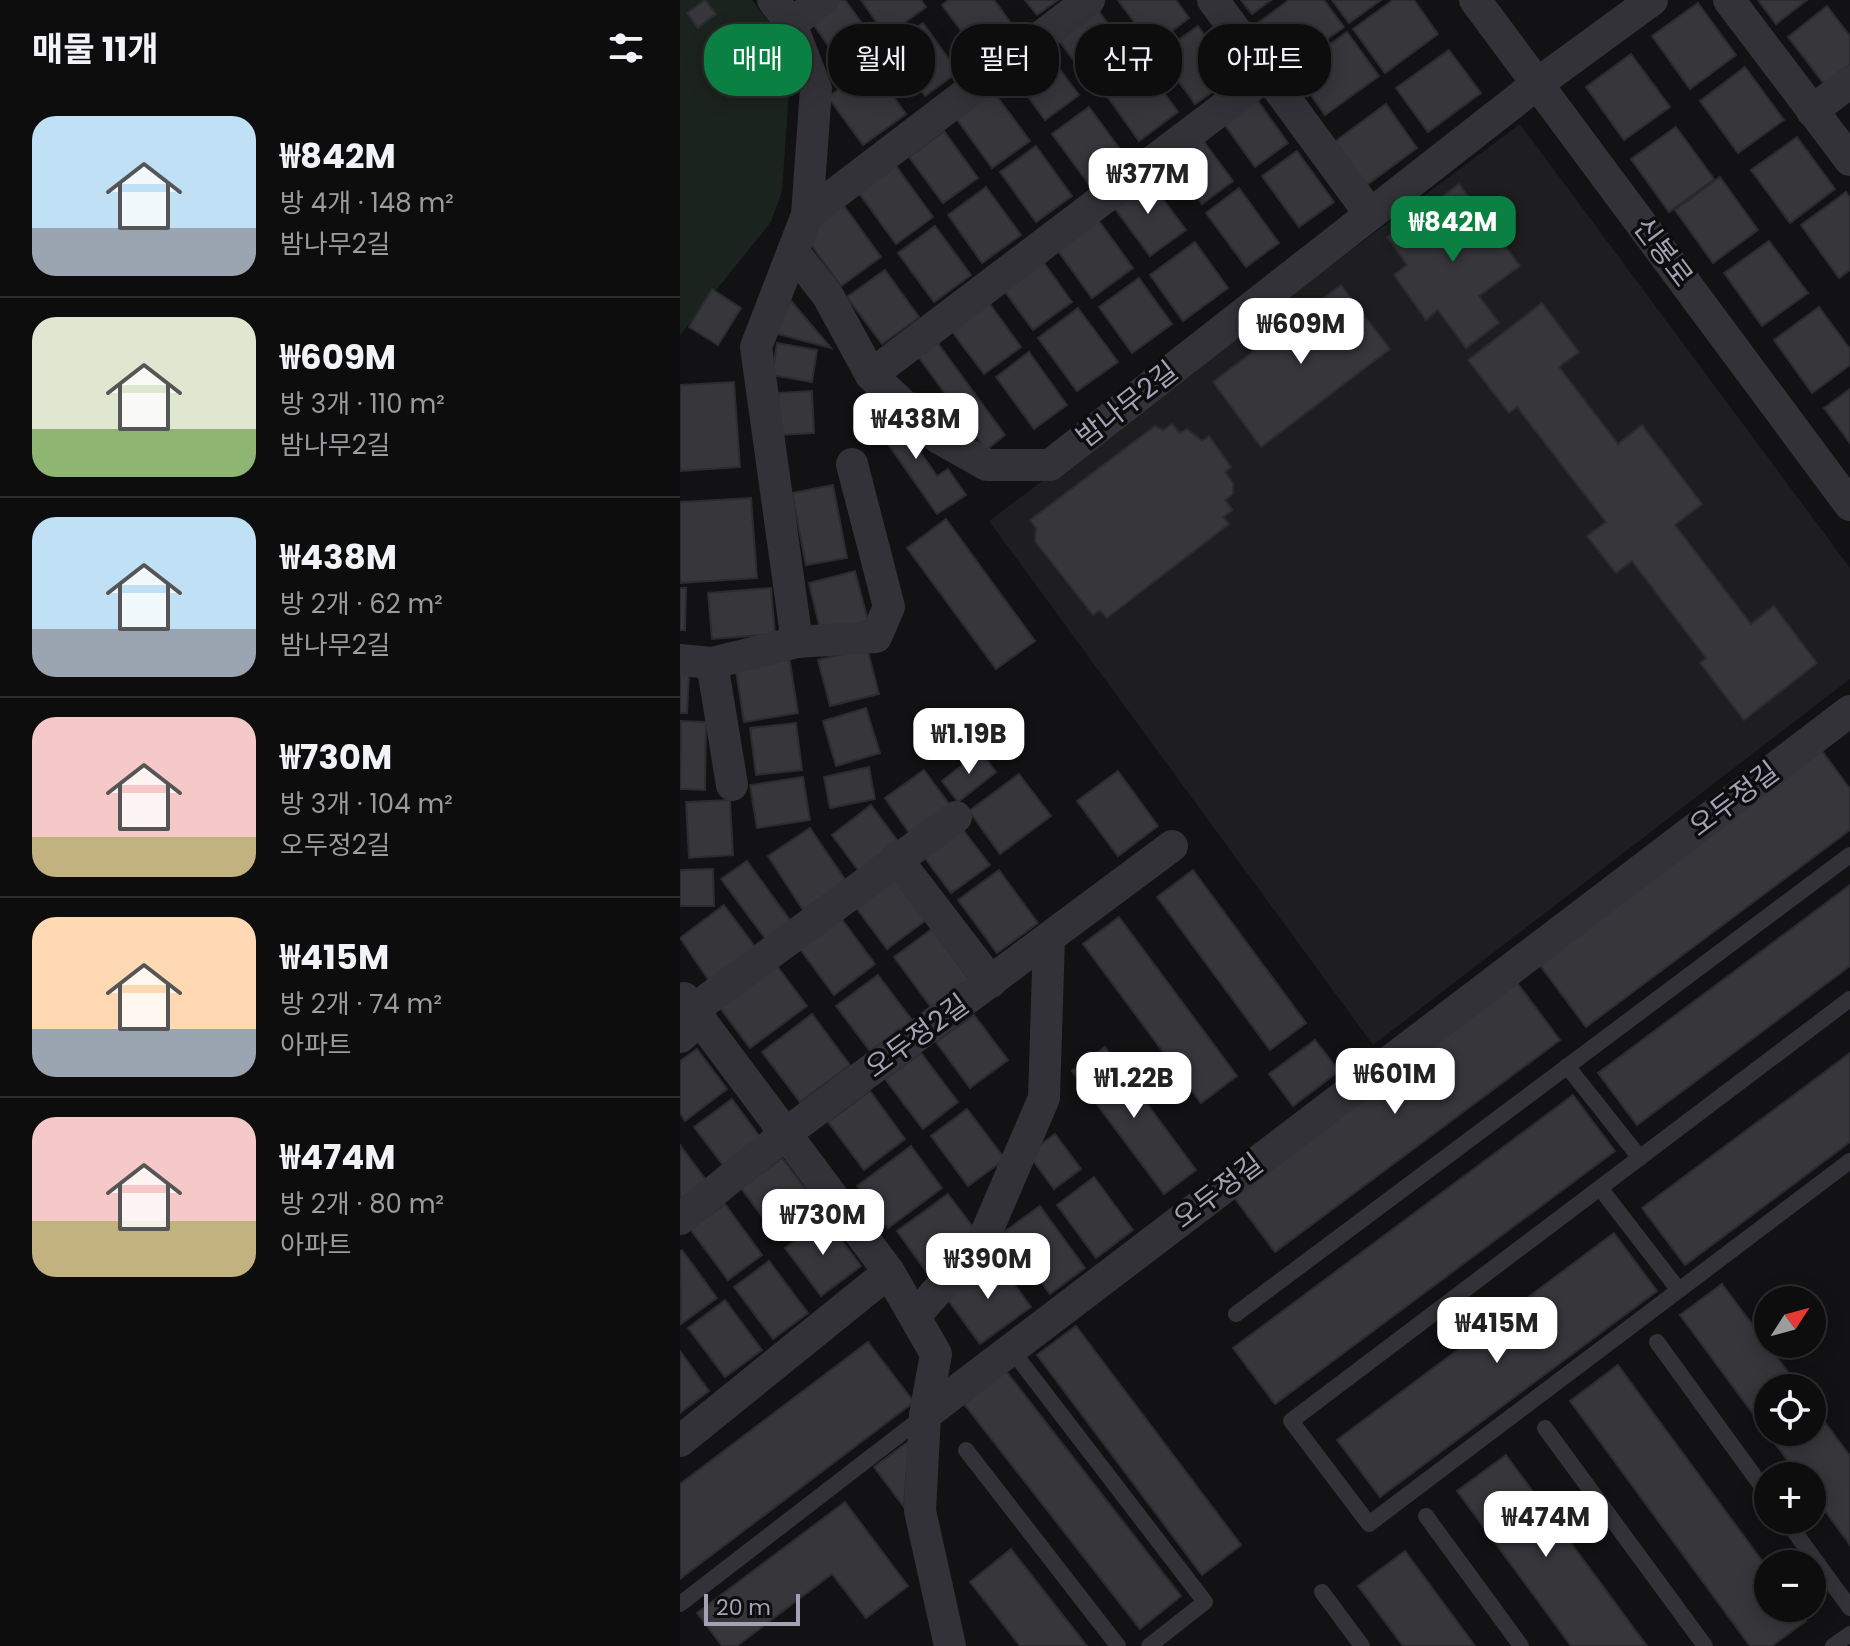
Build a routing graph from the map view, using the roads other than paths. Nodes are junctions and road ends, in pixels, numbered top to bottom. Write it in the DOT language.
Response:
graph roads {
  1 [pos="823,0"];
  2 [pos="1089,0"];
  3 [pos="1213,0"];
  4 [pos="1475,0"];
  5 [pos="1652,0"];
  6 [pos="1729,0"];
  7 [pos="782,12"];
  8 [pos="1231,24"];
  9 [pos="1850,82"];
  10 [pos="1537,84"];
  11 [pos="1239,96"];
  12 [pos="1284,96"];
  13 [pos="1812,111"];
  14 [pos="1850,160"];
  15 [pos="1370,214"];
  16 [pos="807,215"];
  17 [pos="793,251"];
  18 [pos="871,375"];
  19 [pos="852,464"];
  20 [pos="1849,501"];
  21 [pos="797,642"];
  22 [pos="680,660"];
  23 [pos="712,663"];
  24 [pos="1850,711"];
  25 [pos="732,785"];
  26 [pos="956,817"];
  27 [pos="1172,846"];
  28 [pos="1850,855"];
  29 [pos="896,858"];
  30 [pos="1049,938"];
  31 [pos="991,982"];
  32 [pos="1850,999"];
  33 [pos="684,1013"];
  34 [pos="1567,1066"];
  35 [pos="785,1134"];
  36 [pos="1640,1158"];
  37 [pos="1850,1161"];
  38 [pos="1600,1188"];
  39 [pos="680,1219"];
  40 [pos="889,1272"];
  41 [pos="1678,1289"];
  42 [pos="1236,1314"];
  43 [pos="915,1316"];
  44 [pos="1657,1342"];
  45 [pos="1011,1349"];
  46 [pos="925,1415"];
  47 [pos="1545,1428"];
  48 [pos="680,1441"];
  49 [pos="966,1450"];
  50 [pos="1754,1476"];
  51 [pos="1426,1516"];
  52 [pos="1796,1534"];
  53 [pos="1322,1592"];
  54 [pos="680,1604"];
  55 [pos="1850,1608"];
  56 [pos="1850,1634"];
  57 [pos="950,1646"];
  58 [pos="1118,1646"];
  59 [pos="1149,1646"];
  60 [pos="1362,1646"];
  61 [pos="1521,1646"];
  62 [pos="1705,1646"];
  63 [pos="1833,1646"];
  1 -- 7 [label="street"];
  2 -- 16 [label="street"];
  3 -- 8 [label="street"];
  4 -- 10 [label="street, 신봉로"];
  5 -- 10 [label="street, 밤나무2길"];
  6 -- 13 [label="street"];
  7 -- 16 [label="street"];
  9 -- 13 [label="street"];
  10 -- 15 [label="street, 밤나무2길"];
  10 -- 20 [label="street, 신봉로"];
  11 -- 18 [label="street"];
  12 -- 15 [label="street"];
  13 -- 14 [label="street"];
  15 -- 18 [label="street, 밤나무2길"];
  16 -- 17 [label="street"];
  17 -- 18 [label="street, 밤나무2길"];
  17 -- 21 [label="street"];
  19 -- 21 [label="street"];
  21 -- 23 [label="street"];
  22 -- 23 [label="street"];
  23 -- 25 [label="street"];
  24 -- 45 [label="street, 오두정길"];
  26 -- 29 [label="street"];
  27 -- 30 [label="street, 오두정2길"];
  28 -- 34 [label="lane"];
  29 -- 31 [label="street"];
  29 -- 33 [label="street"];
  30 -- 31 [label="street, 오두정2길"];
  30 -- 43 [label="street"];
  31 -- 35 [label="street, 오두정2길"];
  32 -- 36 [label="lane"];
  33 -- 35 [label="street"];
  34 -- 36 [label="lane"];
  34 -- 42 [label="lane"];
  35 -- 39 [label="street, 오두정2길"];
  35 -- 40 [label="street"];
  36 -- 38 [label="lane"];
  37 -- 41 [label="lane"];
  38 -- 41 [label="lane"];
  38 -- 41 [label="lane"];
  40 -- 43 [label="street"];
  40 -- 48 [label="street"];
  43 -- 46 [label="street"];
  44 -- 50 [label="lane"];
  45 -- 46 [label="street, 오두정길"];
  45 -- 59 [label="lane"];
  46 -- 54 [label="lane"];
  46 -- 57 [label="street"];
  47 -- 62 [label="lane"];
  49 -- 58 [label="lane"];
  51 -- 61 [label="lane"];
  52 -- 55 [label="lane"];
  53 -- 60 [label="lane"];
  56 -- 63 [label="lane"];
}
